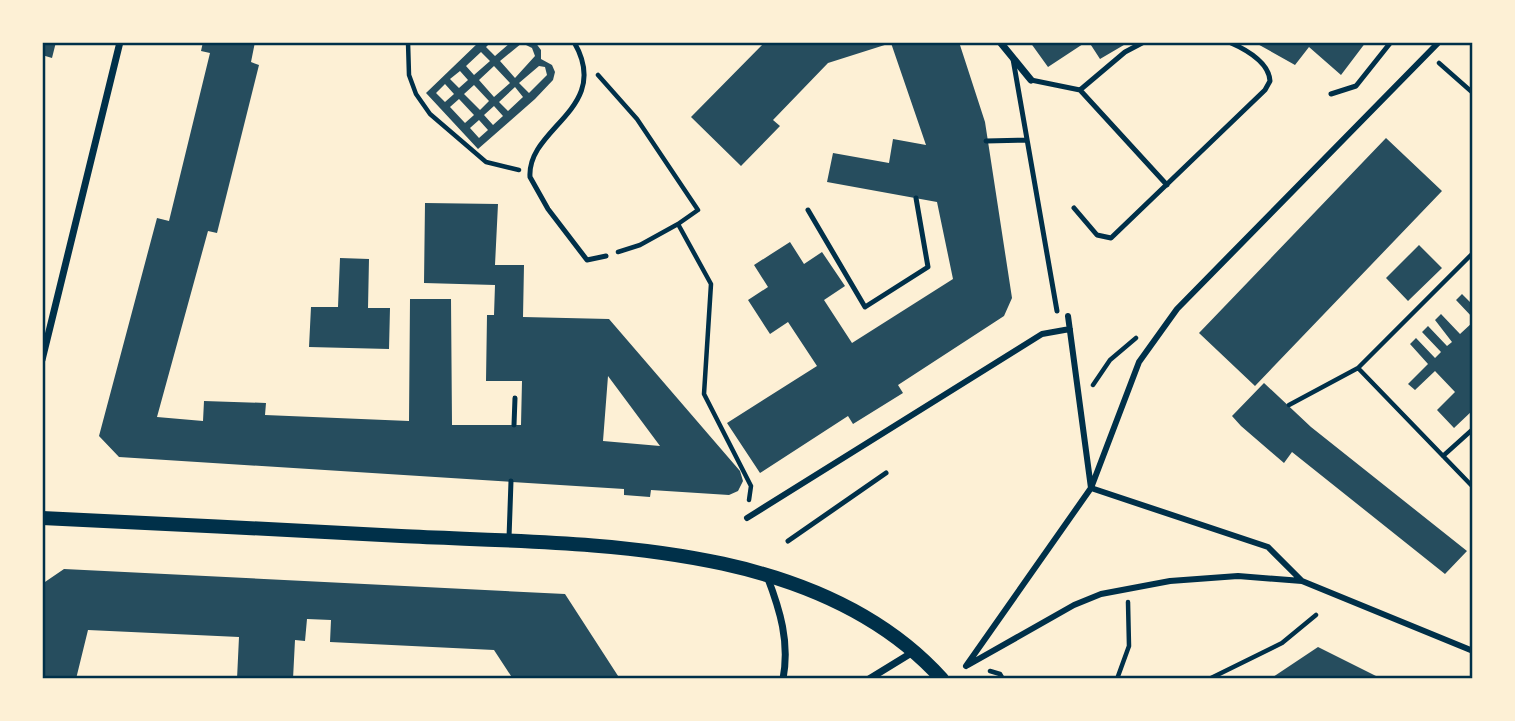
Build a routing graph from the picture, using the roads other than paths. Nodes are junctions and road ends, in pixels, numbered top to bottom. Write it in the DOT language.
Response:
graph roads {
  1 [pos="120,42"];
  2 [pos="574,42"];
  3 [pos="1000,42"];
  4 [pos="1144,42"];
  5 [pos="1229,42"];
  6 [pos="1391,42"];
  7 [pos="1439,42"];
  8 [pos="1013,59"];
  9 [pos="1031,80"];
  10 [pos="1080,90"];
  11 [pos="1331,94"];
  12 [pos="1025,140"];
  13 [pos="986,141"];
  14 [pos="1167,185"];
  15 [pos="916,198"];
  16 [pos="1074,208"];
  17 [pos="808,209"];
  18 [pos="606,256"];
  19 [pos="1057,311"];
  20 [pos="1068,316"];
  21 [pos="1070,329"];
  22 [pos="42,360"];
  23 [pos="515,398"];
  24 [pos="514,425"];
  25 [pos="886,474"];
  26 [pos="511,481"];
  27 [pos="1091,488"];
  28 [pos="42,518"];
  29 [pos="747,519"];
  30 [pos="508,541"];
  31 [pos="788,541"];
  32 [pos="767,576"];
  33 [pos="1302,581"];
  34 [pos="916,650"];
  35 [pos="1473,651"];
  36 [pos="783,679"];
  37 [pos="869,679"];
  38 [pos="942,679"];
  1 -- 22 [label="street"];
  2 -- 18 [label="lane"];
  3 -- 8 [label="street"];
  4 -- 10 [label="lane"];
  5 -- 14 [label="lane"];
  6 -- 11 [label="lane"];
  7 -- 27 [label="street"];
  8 -- 9 [label="street"];
  8 -- 12 [label="lane"];
  9 -- 10 [label="lane"];
  10 -- 14 [label="lane"];
  12 -- 13 [label="lane"];
  12 -- 19 [label="lane"];
  14 -- 16 [label="lane"];
  15 -- 17 [label="lane"];
  20 -- 21 [label="street"];
  21 -- 27 [label="street"];
  21 -- 29 [label="street"];
  23 -- 24 [label="lane"];
  25 -- 31 [label="lane"];
  26 -- 30 [label="lane"];
  27 -- 33 [label="street"];
  27 -- 33 [label="street"];
  28 -- 30 [label="main road"];
  30 -- 32 [label="main road"];
  32 -- 34 [label="main road"];
  32 -- 36 [label="street"];
  33 -- 35 [label="street"];
  34 -- 37 [label="street"];
  34 -- 38 [label="main road"];
}
